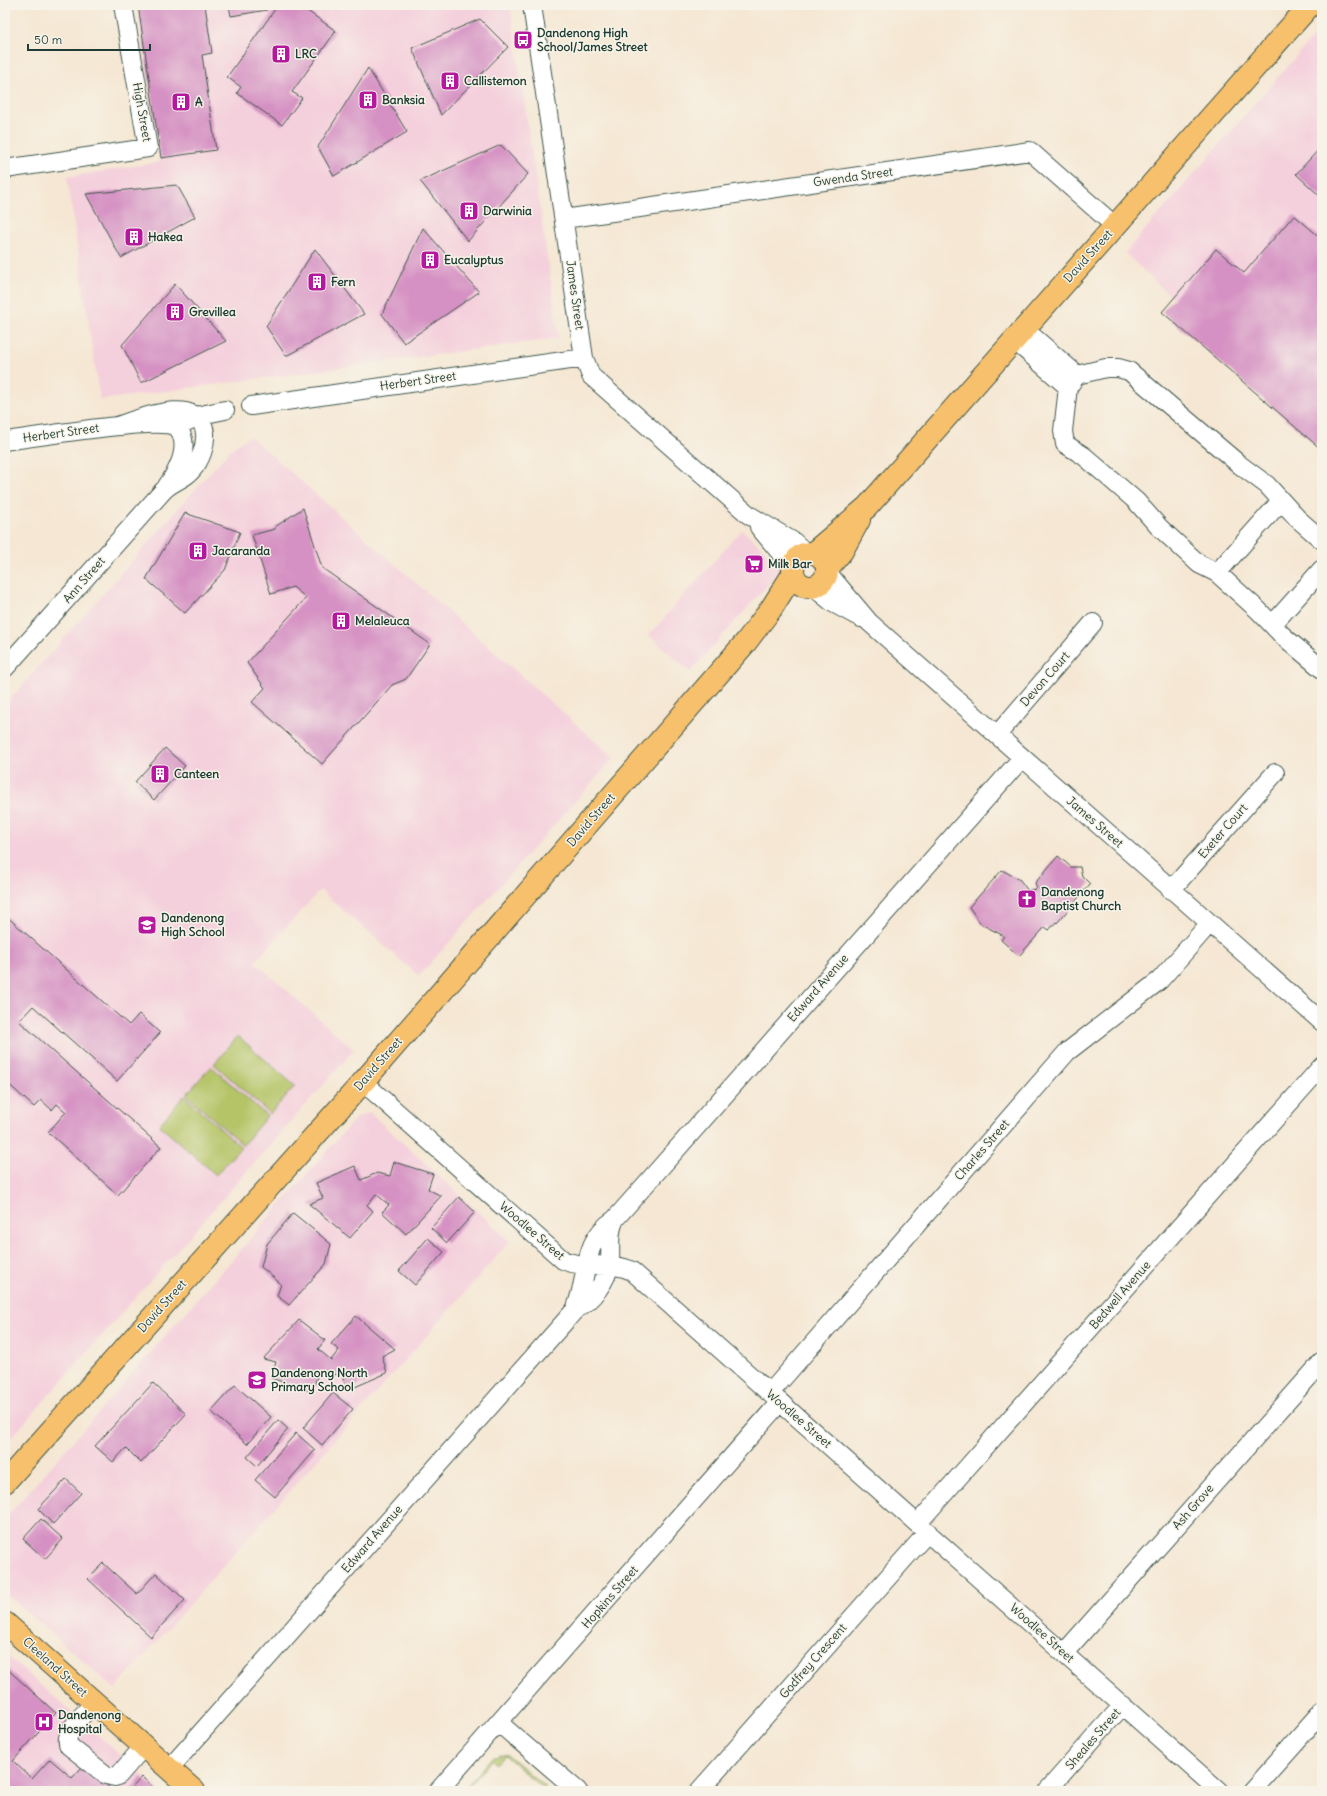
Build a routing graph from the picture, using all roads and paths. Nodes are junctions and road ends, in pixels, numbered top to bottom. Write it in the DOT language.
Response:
graph roads {
  1 [pos="123,5"];
  2 [pos="532,5"];
  3 [pos="1310,5"];
  4 [pos="5,169"];
  5 [pos="564,219"];
  6 [pos="1115,226"];
  7 [pos="1019,334"];
  8 [pos="584,358"];
  9 [pos="1073,381"];
  10 [pos="251,406"];
  11 [pos="225,410"];
  12 [pos="196,416"];
  13 [pos="117,426"];
  14 [pos="178,428"];
  15 [pos="5,441"];
  16 [pos="163,491"];
  17 [pos="1282,501"];
  18 [pos="1322,540"];
  19 [pos="1322,569"];
  20 [pos="810,570"];
  21 [pos="1217,573"];
  22 [pos="1093,623"];
  23 [pos="1272,624"];
  24 [pos="5,668"];
  25 [pos="1322,668"];
  26 [pos="997,735"];
  27 [pos="1022,758"];
  28 [pos="1275,773"];
  29 [pos="1171,890"];
  30 [pos="1210,923"];
  31 [pos="1319,1012"];
  32 [pos="1322,1066"];
  33 [pos="363,1082"];
  34 [pos="615,1219"];
  35 [pos="587,1265"];
  36 [pos="609,1265"];
  37 [pos="575,1310"];
  38 [pos="1322,1362"];
  39 [pos="775,1398"];
  40 [pos="5,1482"];
  41 [pos="923,1528"];
  42 [pos="5,1623"];
  43 [pos="1064,1653"];
  44 [pos="94,1703"];
  45 [pos="1122,1705"];
  46 [pos="1322,1712"];
  47 [pos="499,1723"];
  48 [pos="144,1746"];
  49 [pos="169,1769"];
  50 [pos="194,1791"];
  51 [pos="438,1791"];
  52 [pos="578,1791"];
  53 [pos="699,1791"];
  54 [pos="1047,1791"];
  55 [pos="1219,1791"];
  56 [pos="1252,1791"];
  1 -- 4 [label="street, High Street"];
  2 -- 5 [label="street, James Street"];
  3 -- 6 [label="main road, David Street"];
  5 -- 6 [label="street, Gwenda Street"];
  5 -- 8 [label="street, James Street"];
  6 -- 7 [label="main road, David Street"];
  7 -- 9 [label="street"];
  7 -- 20 [label="main road, David Street"];
  8 -- 10 [label="street, Herbert Street"];
  8 -- 20 [label="street, James Street"];
  9 -- 17 [label="street"];
  9 -- 21 [label="street"];
  11 -- 12 [label="street, Herbert Street"];
  12 -- 13 [label="street, Herbert Street"];
  12 -- 14 [label="street"];
  12 -- 16 [label="street, Ann Street"];
  13 -- 14 [label="street, Herbert Street"];
  13 -- 15 [label="street, Herbert Street"];
  14 -- 16 [label="street, Ann Street"];
  16 -- 24 [label="street, Ann Street"];
  17 -- 18 [label="street"];
  17 -- 21 [label="street"];
  19 -- 23 [label="street"];
  20 -- 26 [label="street, James Street"];
  20 -- 33 [label="main road, David Street"];
  21 -- 23 [label="street"];
  22 -- 26 [label="street, Devon Court"];
  23 -- 25 [label="street"];
  26 -- 27 [label="street, James Street"];
  27 -- 29 [label="street, James Street"];
  27 -- 34 [label="street, Edward Avenue"];
  28 -- 29 [label="street, Exeter Court"];
  29 -- 30 [label="street, James Street"];
  30 -- 31 [label="street, James Street"];
  30 -- 39 [label="street, Charles Street"];
  32 -- 41 [label="street, Bedwell Avenue"];
  33 -- 35 [label="street, Woodlee Street"];
  33 -- 40 [label="main road, David Street"];
  34 -- 35 [label="street, Edward Avenue"];
  34 -- 36 [label="street, Edward Avenue"];
  35 -- 36 [label="street, Woodlee Street"];
  35 -- 37 [label="street, Edward Avenue"];
  36 -- 37 [label="street, Edward Avenue"];
  36 -- 39 [label="street, Woodlee Street"];
  37 -- 49 [label="street, Edward Avenue"];
  38 -- 43 [label="street, Ash Grove"];
  39 -- 41 [label="street, Woodlee Street"];
  39 -- 47 [label="street, Hopkins Street"];
  41 -- 43 [label="street, Woodlee Street"];
  41 -- 53 [label="street, Godfrey Crescent"];
  42 -- 44 [label="main road, Cleeland Street"];
  43 -- 45 [label="street, Woodlee Street"];
  44 -- 48 [label="main road, Cleeland Street"];
  44 -- 48 [label="street"];
  45 -- 54 [label="street, Sheales Street"];
  45 -- 55 [label="street, Woodlee Street"];
  46 -- 56 [label="street"];
  47 -- 51 [label="street, Hopkins Street"];
  47 -- 52 [label="street"];
  48 -- 49 [label="main road, Cleeland Street"];
  49 -- 50 [label="main road, Cleeland Street"];
}
